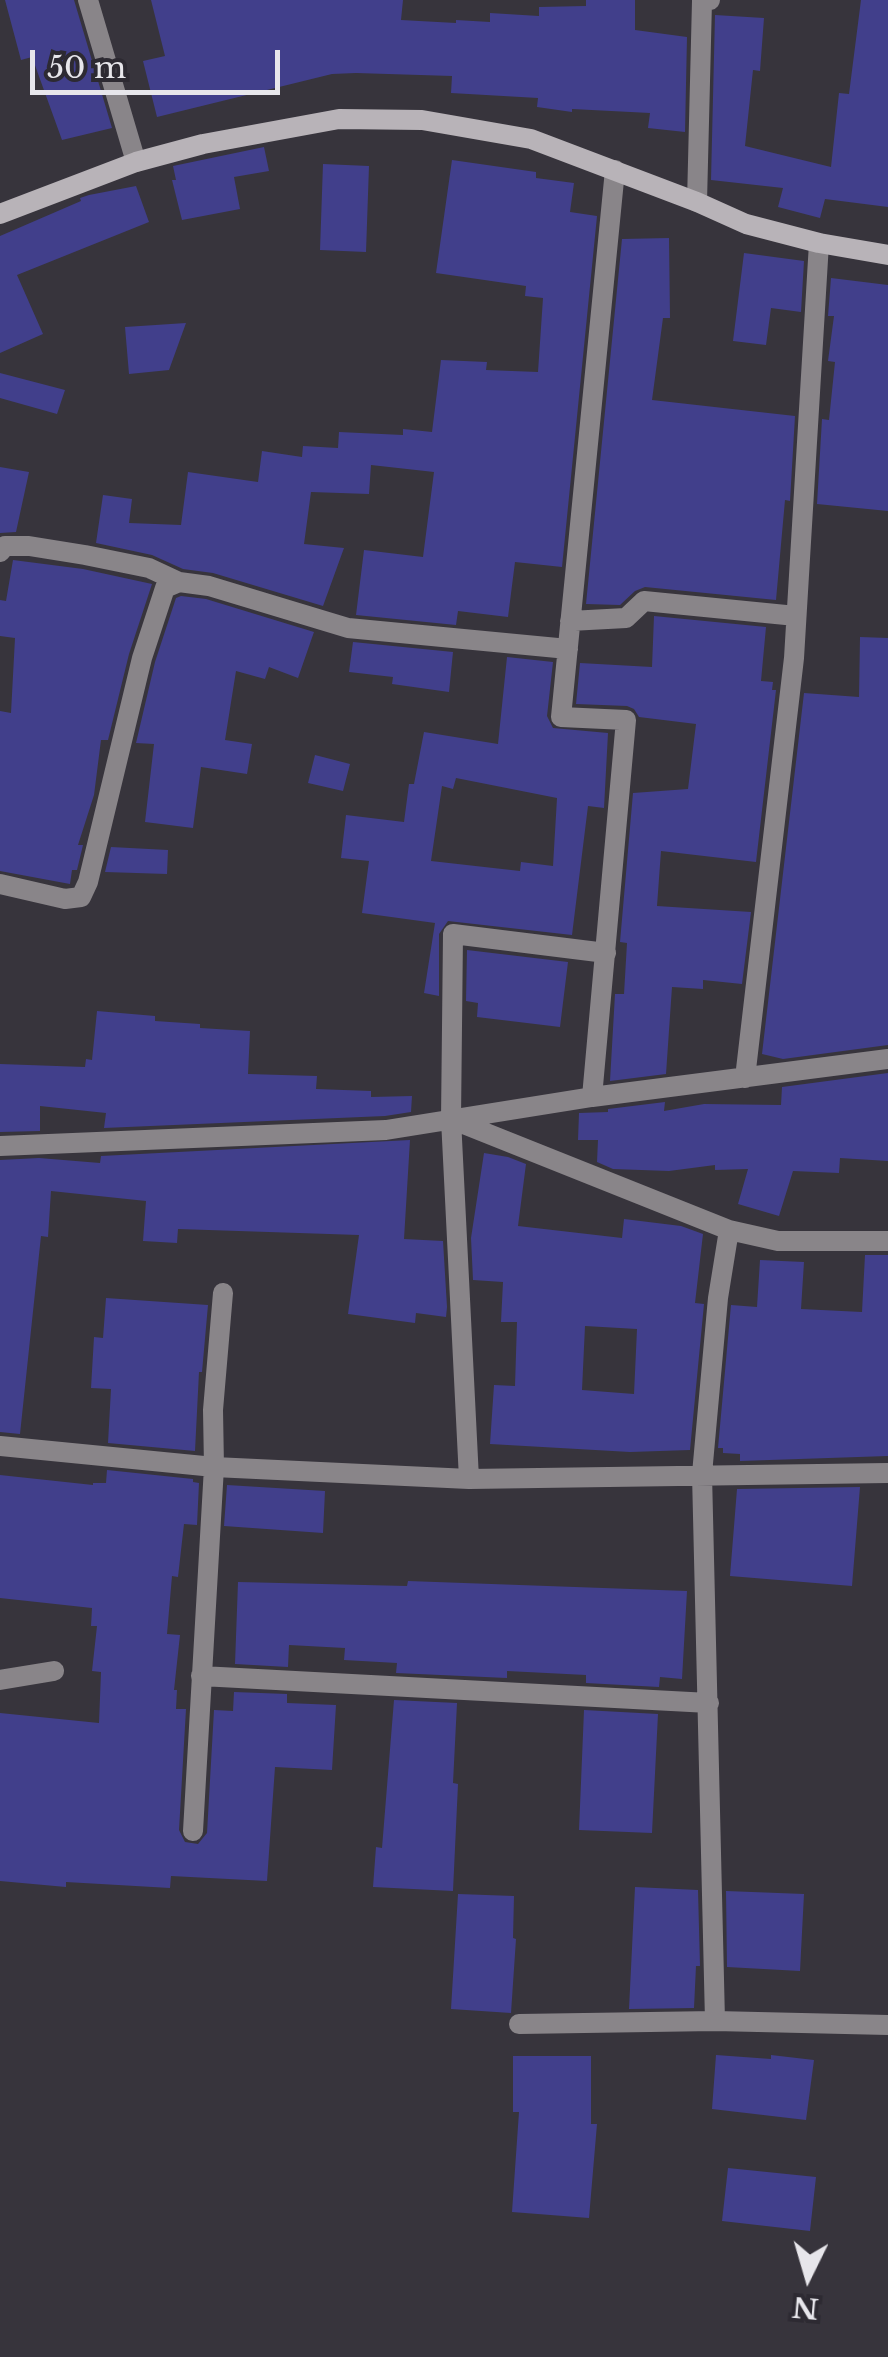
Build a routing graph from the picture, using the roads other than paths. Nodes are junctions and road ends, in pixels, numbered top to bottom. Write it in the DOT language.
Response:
graph roads {
  1 [pos="88,0"];
  2 [pos="710,0"];
  3 [pos="136,162"];
  4 [pos="615,170"];
  5 [pos="698,202"];
  6 [pos="0,214"];
  7 [pos="819,243"];
  8 [pos="888,255"];
  9 [pos="0,552"];
  10 [pos="179,582"];
  11 [pos="796,616"];
  12 [pos="570,622"];
  13 [pos="568,648"];
  14 [pos="0,884"];
  15 [pos="606,952"];
  16 [pos="888,1059"];
  17 [pos="745,1078"];
  18 [pos="592,1097"];
  19 [pos="451,1118"];
  20 [pos="0,1146"];
  21 [pos="729,1230"];
  22 [pos="888,1241"];
  23 [pos="223,1293"];
  24 [pos="0,1446"];
  25 [pos="214,1466"];
  26 [pos="888,1473"];
  27 [pos="702,1474"];
  28 [pos="470,1479"];
  29 [pos="54,1671"];
  30 [pos="201,1676"];
  31 [pos="0,1680"];
  32 [pos="709,1703"];
  33 [pos="194,1831"];
  34 [pos="715,2021"];
  35 [pos="519,2024"];
  36 [pos="888,2024"];
  1 -- 3 [label="street"];
  2 -- 5 [label="street"];
  3 -- 4 [label="street"];
  3 -- 6 [label="street"];
  4 -- 5 [label="street"];
  4 -- 12 [label="street"];
  5 -- 7 [label="street"];
  7 -- 8 [label="street"];
  7 -- 11 [label="street"];
  9 -- 10 [label="street"];
  10 -- 13 [label="street"];
  10 -- 14 [label="street"];
  11 -- 12 [label="street"];
  11 -- 17 [label="street"];
  12 -- 13 [label="street"];
  13 -- 15 [label="street"];
  15 -- 18 [label="street"];
  15 -- 19 [label="street"];
  16 -- 17 [label="street"];
  17 -- 18 [label="street"];
  18 -- 19 [label="street"];
  19 -- 20 [label="street"];
  19 -- 21 [label="street"];
  19 -- 28 [label="street"];
  21 -- 22 [label="street"];
  21 -- 27 [label="street"];
  23 -- 25 [label="street"];
  24 -- 25 [label="street"];
  25 -- 28 [label="street"];
  25 -- 30 [label="street"];
  26 -- 27 [label="street"];
  27 -- 28 [label="street"];
  27 -- 32 [label="street"];
  29 -- 31 [label="street"];
  30 -- 32 [label="street"];
  30 -- 33 [label="street"];
  32 -- 34 [label="street"];
  34 -- 35 [label="street"];
  34 -- 36 [label="street"];
}
